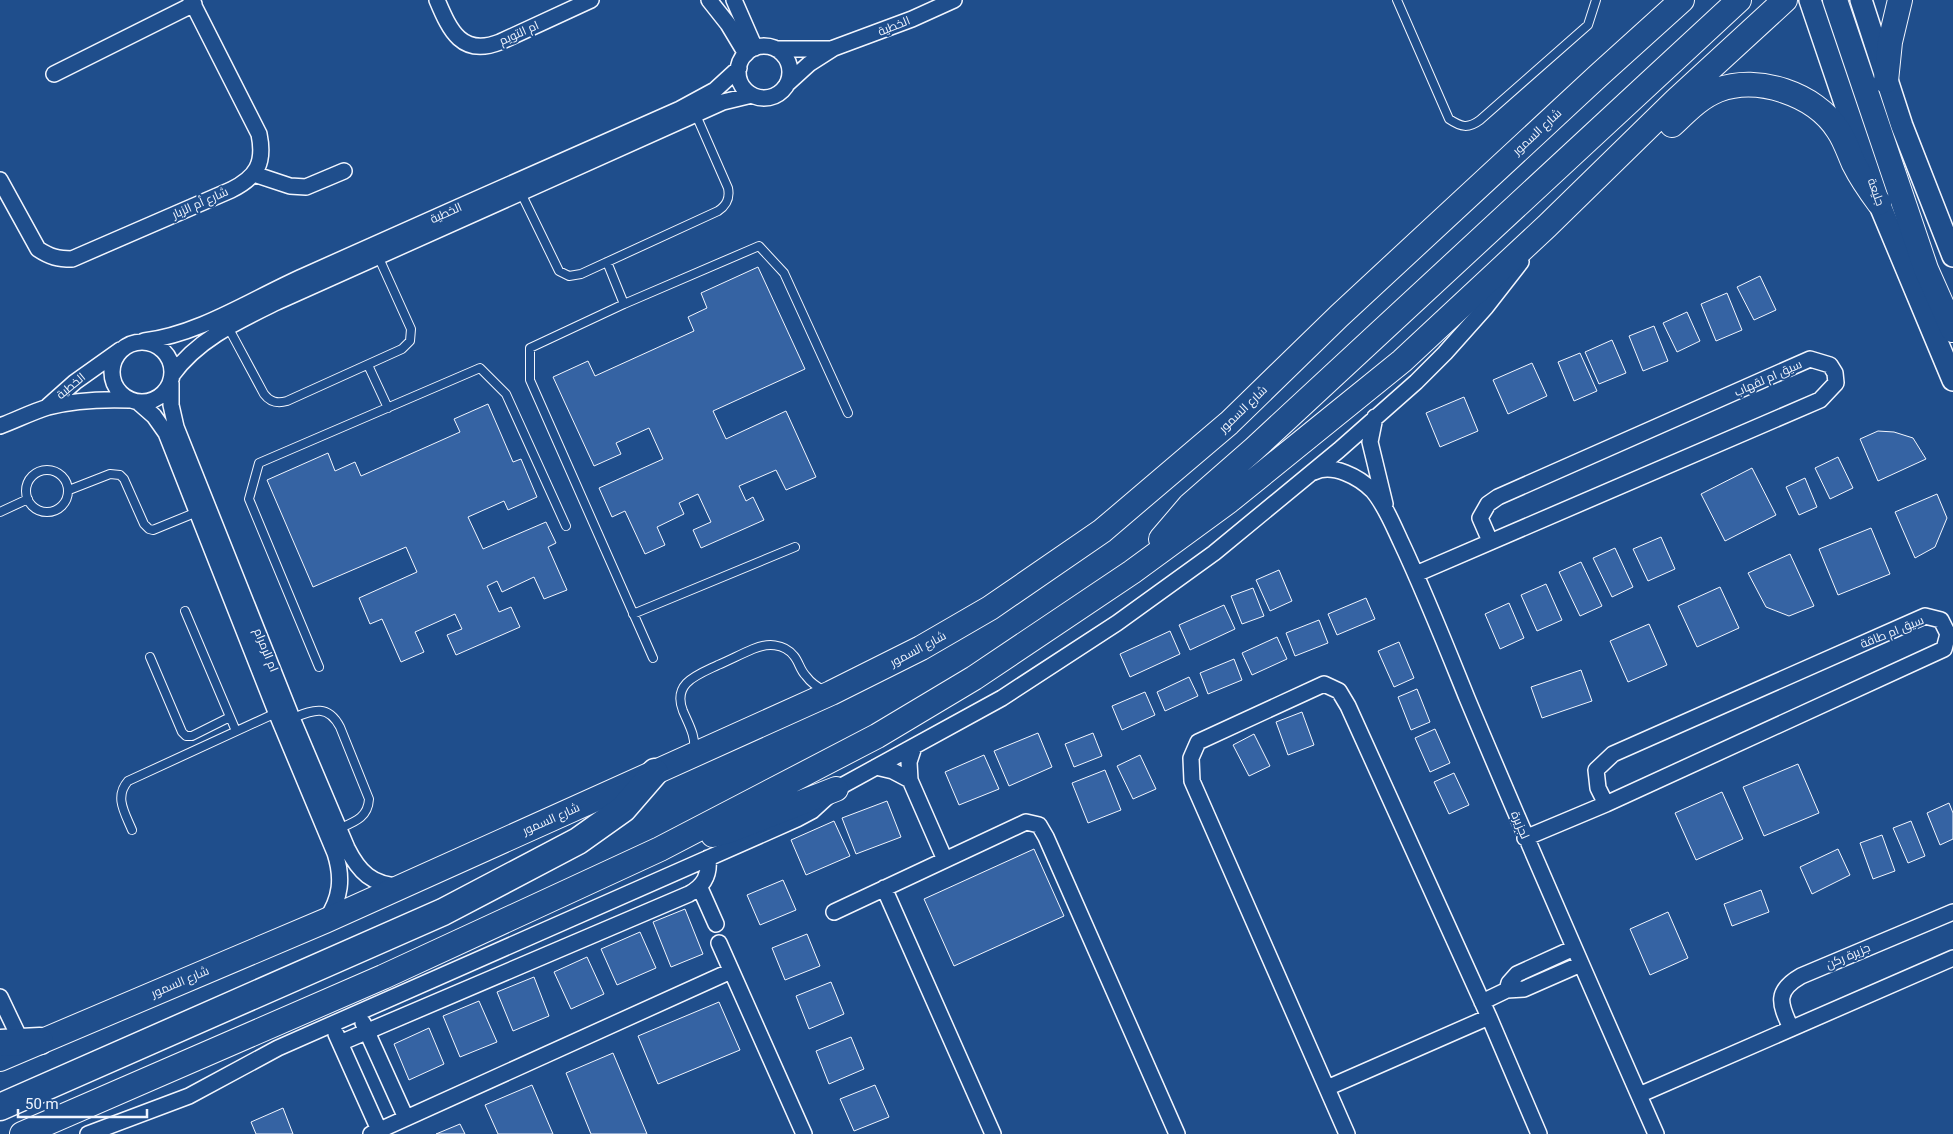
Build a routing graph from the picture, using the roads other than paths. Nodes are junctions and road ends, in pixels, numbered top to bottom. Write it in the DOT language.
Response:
graph roads {
  1 [pos="437,0"];
  2 [pos="591,0"];
  3 [pos="709,0"];
  4 [pos="734,0"];
  5 [pos="954,0"];
  6 [pos="1397,0"];
  7 [pos="1596,0"];
  8 [pos="1658,0"];
  9 [pos="1682,0"];
  10 [pos="1739,0"];
  11 [pos="1785,0"];
  12 [pos="1810,0"];
  13 [pos="1835,0"];
  14 [pos="1861,0"];
  15 [pos="1900,0"];
  16 [pos="192,2"];
  17 [pos="1642,35"];
  18 [pos="834,48"];
  19 [pos="776,49"];
  20 [pos="751,51"];
  21 [pos="739,68"];
  22 [pos="54,74"];
  23 [pos="1886,80"];
  24 [pos="787,84"];
  25 [pos="752,95"];
  26 [pos="696,115"];
  27 [pos="344,171"];
  28 [pos="254,174"];
  29 [pos="0,180"];
  30 [pos="521,193"];
  31 [pos="1879,203"];
  32 [pos="1546,226"];
  33 [pos="378,256"];
  34 [pos="1953,256"];
  35 [pos="607,262"];
  36 [pos="624,304"];
  37 [pos="228,327"];
  38 [pos="1953,330"];
  39 [pos="144,341"];
  40 [pos="122,350"];
  41 [pos="368,365"];
  42 [pos="172,379"];
  43 [pos="1953,380"];
  44 [pos="134,401"];
  45 [pos="46,408"];
  46 [pos="388,408"];
  47 [pos="848,413"];
  48 [pos="1375,417"];
  49 [pos="0,426"];
  50 [pos="1308,474"];
  51 [pos="69,490"];
  52 [pos="28,499"];
  53 [pos="0,512"];
  54 [pos="196,512"];
  55 [pos="1388,515"];
  56 [pos="566,526"];
  57 [pos="1490,541"];
  58 [pos="795,547"];
  59 [pos="1132,572"];
  60 [pos="1416,574"];
  61 [pos="185,611"];
  62 [pos="633,614"];
  63 [pos="150,657"];
  64 [pos="652,658"];
  65 [pos="319,667"];
  66 [pos="831,693"];
  67 [pos="284,715"];
  68 [pos="230,717"];
  69 [pos="236,731"];
  70 [pos="914,747"];
  71 [pos="693,755"];
  72 [pos="876,767"];
  73 [pos="655,772"];
  74 [pos="910,780"];
  75 [pos="836,789"];
  76 [pos="1606,804"];
  77 [pos="132,830"];
  78 [pos="333,831"];
  79 [pos="1525,838"];
  80 [pos="660,850"];
  81 [pos="708,858"];
  82 [pos="945,860"];
  83 [pos="402,886"];
  84 [pos="700,888"];
  85 [pos="884,888"];
  86 [pos="834,912"];
  87 [pos="1953,912"];
  88 [pos="325,921"];
  89 [pos="716,924"];
  90 [pos="719,943"];
  91 [pos="1574,948"];
  92 [pos="1953,958"];
  93 [pos="1581,964"];
  94 [pos="731,971"];
  95 [pos="1507,990"];
  96 [pos="0,997"];
  97 [pos="1482,1002"];
  98 [pos="358,1012"];
  99 [pos="1489,1017"];
  100 [pos="332,1024"];
  101 [pos="1791,1028"];
  102 [pos="367,1032"];
  103 [pos="20,1042"];
  104 [pos="340,1043"];
  105 [pos="0,1059"];
  106 [pos="1327,1088"];
  107 [pos="1639,1095"];
  108 [pos="0,1107"];
  109 [pos="406,1118"];
  110 [pos="375,1132"];
  111 [pos="22,1134"];
  112 [pos="88,1134"];
  113 [pos="804,1134"];
  114 [pos="993,1134"];
  115 [pos="1177,1134"];
  116 [pos="1347,1134"];
  117 [pos="1539,1134"];
  118 [pos="1656,1134"];
  1 -- 2 [label="street, ام التويم"];
  3 -- 20 [label="street"];
  4 -- 20 [label="street"];
  5 -- 18 [label="street, الخطية"];
  6 -- 7 [label="lane"];
  8 -- 17 [label="main road"];
  9 -- 17 [label="main road, شارع السمور"];
  10 -- 59 [label="main road"];
  11 -- 32 [label="main road"];
  12 -- 31 [label="main road, جليعة"];
  13 -- 38 [label="main road"];
  14 -- 23 [label="main road"];
  15 -- 23 [label="main road"];
  16 -- 22 [label="street"];
  16 -- 28 [label="street"];
  17 -- 66 [label="main road, شارع السمور"];
  18 -- 19 [label="street, الخطية"];
  18 -- 24 [label="street, الخطية"];
  19 -- 20 [label="street"];
  19 -- 24 [label="street"];
  20 -- 21 [label="street"];
  21 -- 25 [label="street"];
  21 -- 39 [label="street, الخطية"];
  23 -- 34 [label="main road"];
  24 -- 25 [label="street"];
  25 -- 26 [label="street, الخطية"];
  26 -- 30 [label="street, الخطية"];
  26 -- 35 [label="lane"];
  27 -- 28 [label="street"];
  28 -- 29 [label="street, شارع أم الزبار"];
  30 -- 33 [label="street, الخطية"];
  30 -- 35 [label="lane"];
  31 -- 32 [label="main road"];
  31 -- 43 [label="main road, جليعة"];
  32 -- 48 [label="street"];
  32 -- 59 [label="main road"];
  33 -- 37 [label="street, الخطية"];
  33 -- 41 [label="lane"];
  35 -- 36 [label="lane"];
  36 -- 47 [label="lane"];
  36 -- 62 [label="lane"];
  37 -- 41 [label="lane"];
  37 -- 42 [label="street, الخطية"];
  39 -- 40 [label="street"];
  39 -- 42 [label="street"];
  40 -- 44 [label="street"];
  40 -- 45 [label="street, الخطية"];
  41 -- 46 [label="lane"];
  42 -- 44 [label="street"];
  42 -- 67 [label="street, ام الرمرام"];
  44 -- 45 [label="street, الخطية"];
  44 -- 54 [label="street, ام الرمرام"];
  45 -- 49 [label="street, الخطية"];
  46 -- 56 [label="lane"];
  46 -- 65 [label="lane"];
  48 -- 50 [label="street"];
  48 -- 55 [label="street, لجزيرة"];
  50 -- 55 [label="street, لجزيرة"];
  50 -- 70 [label="street"];
  51 -- 52 [label="lane"];
  51 -- 52 [label="lane"];
  51 -- 54 [label="lane"];
  52 -- 53 [label="lane"];
  54 -- 67 [label="street, ام الرمرام"];
  55 -- 60 [label="street, لجزيرة"];
  57 -- 57 [label="street, سيق ام لقهاب"];
  57 -- 60 [label="street, سيق ام لقهاب"];
  58 -- 62 [label="lane"];
  59 -- 80 [label="main road"];
  60 -- 79 [label="street, لجزيرة"];
  61 -- 68 [label="lane"];
  62 -- 64 [label="lane"];
  63 -- 68 [label="lane"];
  66 -- 71 [label="main road, شارع السمور"];
  66 -- 71 [label="lane"];
  67 -- 69 [label="lane"];
  67 -- 78 [label="street, ام الرمرام"];
  67 -- 78 [label="lane"];
  68 -- 69 [label="lane"];
  69 -- 77 [label="lane"];
  70 -- 72 [label="street"];
  70 -- 74 [label="street"];
  71 -- 73 [label="main road, شارع السمور"];
  72 -- 74 [label="street"];
  72 -- 75 [label="street"];
  73 -- 83 [label="main road, شارع السمور"];
  73 -- 108 [label="highway"];
  74 -- 82 [label="street"];
  75 -- 80 [label="main road"];
  75 -- 81 [label="street"];
  76 -- 76 [label="street, سيق ام طاقة"];
  76 -- 79 [label="street, سيق ام طاقة"];
  78 -- 83 [label="street, ام الرمرام"];
  78 -- 88 [label="street, ام الرمرام"];
  79 -- 91 [label="street, لجزيرة"];
  80 -- 111 [label="main road"];
  81 -- 84 [label="street"];
  81 -- 98 [label="street"];
  82 -- 85 [label="street"];
  82 -- 115 [label="street"];
  83 -- 88 [label="main road, شارع السمور"];
  84 -- 89 [label="street"];
  84 -- 102 [label="street"];
  85 -- 86 [label="street"];
  85 -- 114 [label="street"];
  87 -- 101 [label="street, جزيرة ركن"];
  88 -- 103 [label="main road, شارع السمور"];
  90 -- 94 [label="street"];
  91 -- 93 [label="street, لجزيرة"];
  91 -- 95 [label="street"];
  92 -- 101 [label="street"];
  93 -- 95 [label="street"];
  93 -- 107 [label="street, لجزيرة"];
  94 -- 109 [label="street"];
  94 -- 113 [label="street"];
  95 -- 97 [label="street"];
  96 -- 103 [label="street"];
  97 -- 99 [label="street"];
  97 -- 106 [label="street"];
  98 -- 100 [label="street"];
  98 -- 102 [label="street"];
  99 -- 106 [label="street"];
  99 -- 117 [label="street"];
  100 -- 104 [label="street"];
  100 -- 112 [label="street"];
  101 -- 107 [label="street"];
  102 -- 104 [label="street"];
  102 -- 109 [label="street"];
  103 -- 105 [label="main road, شارع السمور"];
  104 -- 110 [label="street"];
  106 -- 116 [label="street"];
  107 -- 118 [label="street, لجزيرة"];
  109 -- 110 [label="street"];
}
